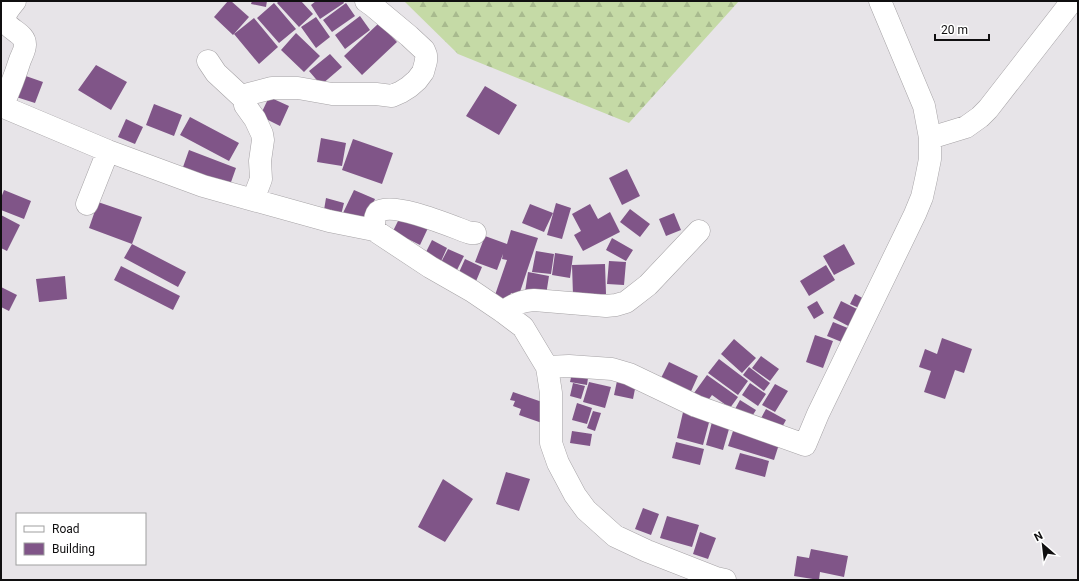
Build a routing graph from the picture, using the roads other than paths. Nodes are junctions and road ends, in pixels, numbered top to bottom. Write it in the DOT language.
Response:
graph roads {
  1 [pos="15,1"];
  2 [pos="366,1"];
  3 [pos="880,1"];
  4 [pos="1072,1"];
  5 [pos="208,62"];
  6 [pos="244,99"];
  7 [pos="2,106"];
  8 [pos="930,138"];
  9 [pos="108,151"];
  10 [pos="253,200"];
  11 [pos="87,204"];
  12 [pos="374,230"];
  13 [pos="699,231"];
  14 [pos="475,233"];
  15 [pos="503,312"];
  16 [pos="547,367"];
  17 [pos="725,580"];
  1 -- 7 [label="street"];
  2 -- 6 [label="street"];
  3 -- 8 [label="street"];
  4 -- 8 [label="street"];
  5 -- 6 [label="street"];
  6 -- 10 [label="street"];
  7 -- 9 [label="street"];
  8 -- 16 [label="street"];
  9 -- 10 [label="street"];
  9 -- 11 [label="street"];
  10 -- 12 [label="street"];
  12 -- 14 [label="street"];
  12 -- 15 [label="street"];
  13 -- 15 [label="street"];
  15 -- 16 [label="street"];
  16 -- 17 [label="street"];
}
